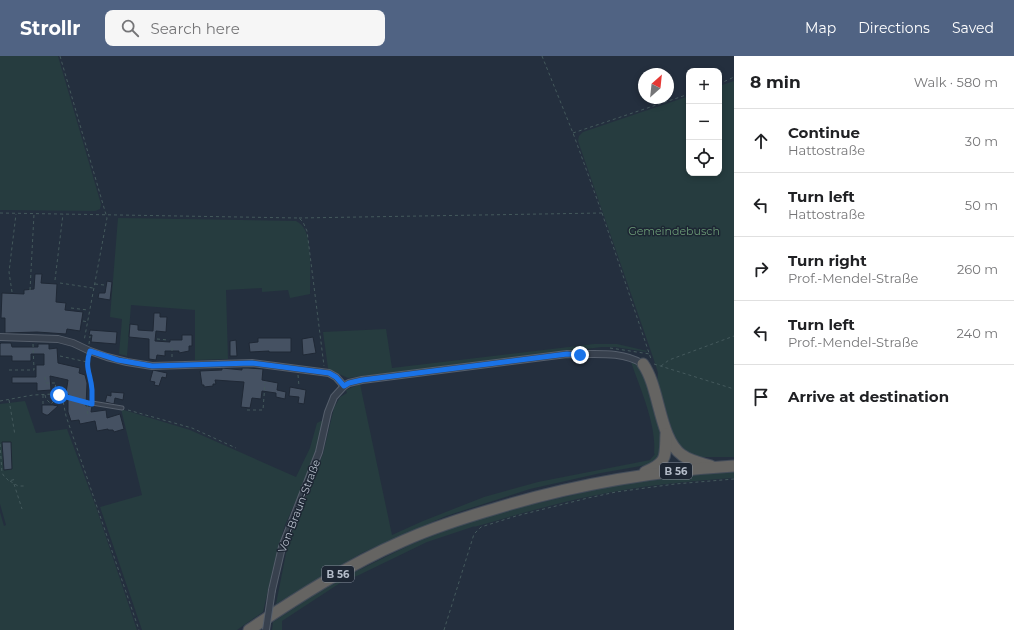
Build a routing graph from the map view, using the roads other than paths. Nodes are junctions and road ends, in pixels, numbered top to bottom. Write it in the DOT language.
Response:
graph roads {
  1 [pos="0,337"];
  2 [pos="643,364"];
  3 [pos="344,386"];
  4 [pos="92,404"];
  5 [pos="122,408"];
  6 [pos="666,434"];
  7 [pos="734,466"];
  8 [pos="716,467"];
  9 [pos="636,476"];
  10 [pos="248,630"];
  11 [pos="266,630"];
  1 -- 3 [label="street"];
  2 -- 3 [label="street"];
  2 -- 6 [label="highway"];
  3 -- 11 [label="street, Von-Braun-Straße, bridge"];
  4 -- 5 [label="lane"];
  6 -- 8 [label="highway"];
  6 -- 9 [label="highway"];
  7 -- 8 [label="highway, B 56"];
  8 -- 9 [label="highway, B 56"];
  9 -- 10 [label="highway, B 56"];
}
